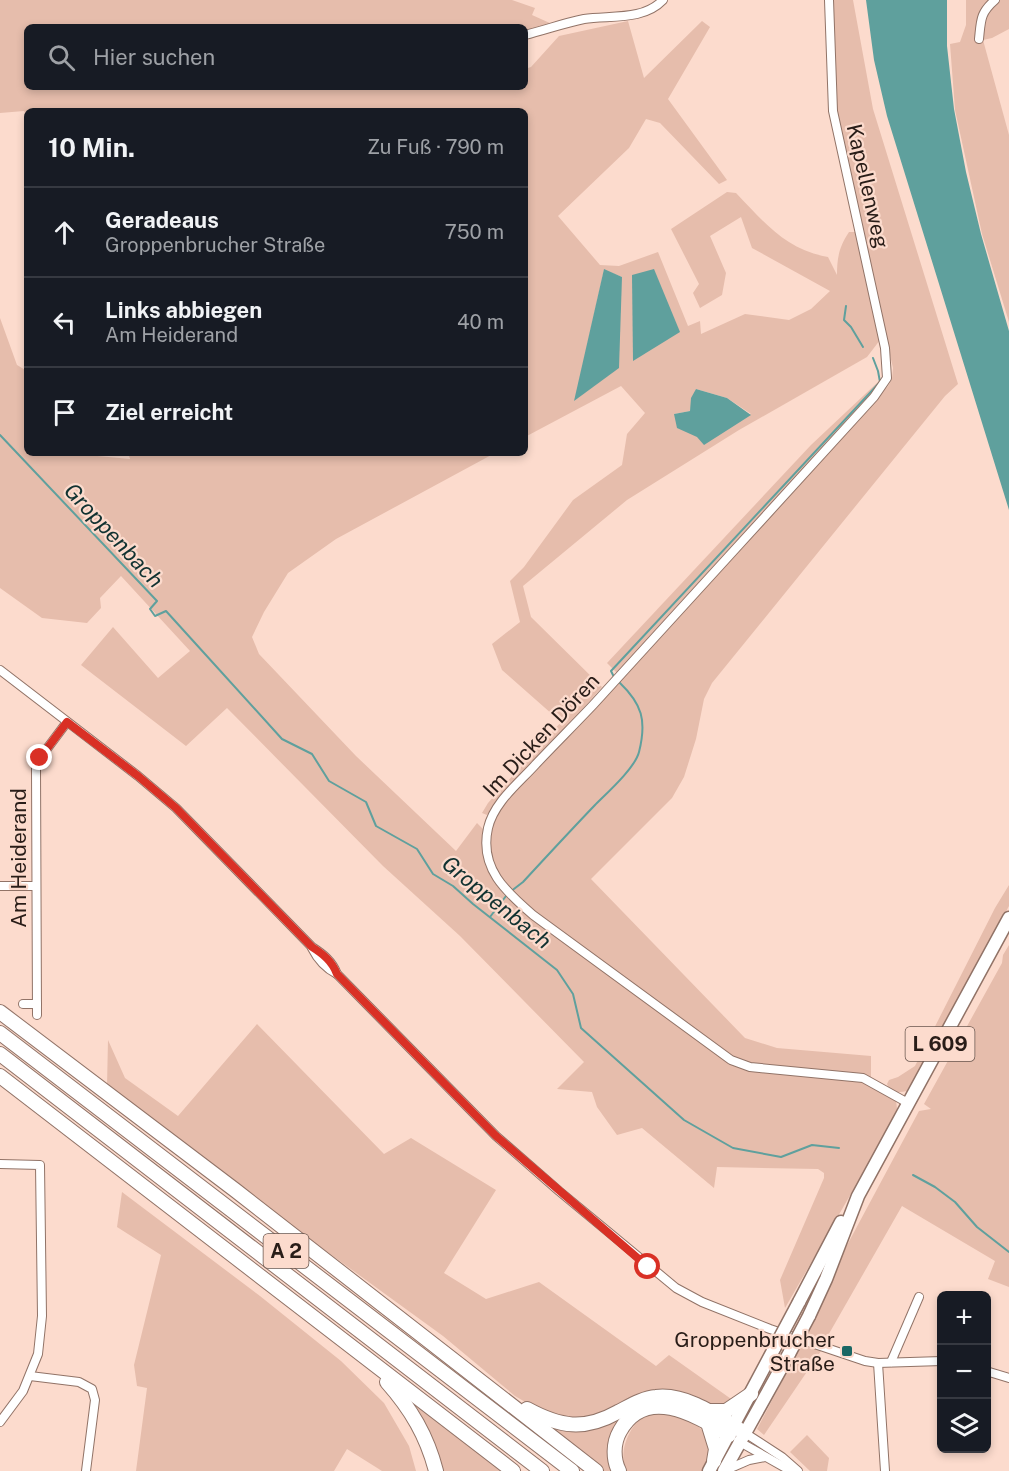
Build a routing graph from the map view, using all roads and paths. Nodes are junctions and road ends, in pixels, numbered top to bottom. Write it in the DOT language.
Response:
graph roads {
  1 [pos="663,0"];
  2 [pos="830,0"];
  3 [pos="995,0"];
  4 [pos="528,34"];
  5 [pos="979,39"];
  6 [pos="887,378"];
  7 [pos="0,670"];
  8 [pos="67,722"];
  9 [pos="0,886"];
  10 [pos="36,886"];
  11 [pos="1009,918"];
  12 [pos="23,1004"];
  13 [pos="37,1004"];
  14 [pos="0,1012"];
  15 [pos="37,1015"];
  16 [pos="0,1033"];
  17 [pos="0,1054"];
  18 [pos="0,1076"];
  19 [pos="908,1103"];
  20 [pos="0,1164"];
  21 [pos="858,1196"];
  22 [pos="919,1298"];
  23 [pos="361,1354"];
  24 [pos="937,1361"];
  25 [pos="891,1362"];
  26 [pos="878,1363"];
  27 [pos="991,1372"];
  28 [pos="30,1376"];
  29 [pos="1009,1378"];
  30 [pos="491,1390"];
  31 [pos="751,1394"];
  32 [pos="707,1417"];
  33 [pos="0,1422"];
  34 [pos="737,1434"];
  35 [pos="766,1457"];
  36 [pos="718,1469"];
  37 [pos="86,1471"];
  38 [pos="436,1471"];
  39 [pos="513,1471"];
  40 [pos="542,1471"];
  41 [pos="572,1471"];
  42 [pos="596,1471"];
  43 [pos="619,1471"];
  44 [pos="791,1471"];
  45 [pos="798,1471"];
  46 [pos="885,1471"];
  1 -- 4 [label="street"];
  2 -- 6 [label="street, Kapellenweg"];
  3 -- 5 [label="street"];
  6 -- 19 [label="street, Im Dicken Dören"];
  7 -- 8 [label="street"];
  8 -- 10 [label="street, Am Heiderand"];
  8 -- 26 [label="street"];
  9 -- 10 [label="street"];
  10 -- 13 [label="street, Am Heiderand"];
  11 -- 19 [label="main road, L 609"];
  12 -- 13 [label="street"];
  13 -- 15 [label="street, Am Heiderand"];
  14 -- 30 [label="highway"];
  16 -- 41 [label="highway, A 2"];
  17 -- 40 [label="highway, A 2"];
  18 -- 23 [label="highway"];
  19 -- 21 [label="main road, L 609"];
  20 -- 28 [label="street"];
  21 -- 31 [label="main road, L 609, bridge"];
  21 -- 34 [label="main road, L 609, bridge"];
  22 -- 25 [label="street"];
  23 -- 38 [label="highway"];
  23 -- 39 [label="highway"];
  24 -- 25 [label="street"];
  25 -- 26 [label="street"];
  26 -- 46 [label="street"];
  27 -- 29 [label="street"];
  28 -- 33 [label="street"];
  28 -- 37 [label="street"];
  30 -- 32 [label="highway"];
  30 -- 42 [label="highway"];
  31 -- 32 [label="highway"];
  31 -- 34 [label="main road, L 609"];
  32 -- 34 [label="highway"];
  32 -- 36 [label="highway"];
  32 -- 43 [label="highway"];
  34 -- 35 [label="street"];
  34 -- 36 [label="main road, L 609"];
  34 -- 45 [label="street"];
  35 -- 36 [label="street"];
  35 -- 44 [label="street"];
}
